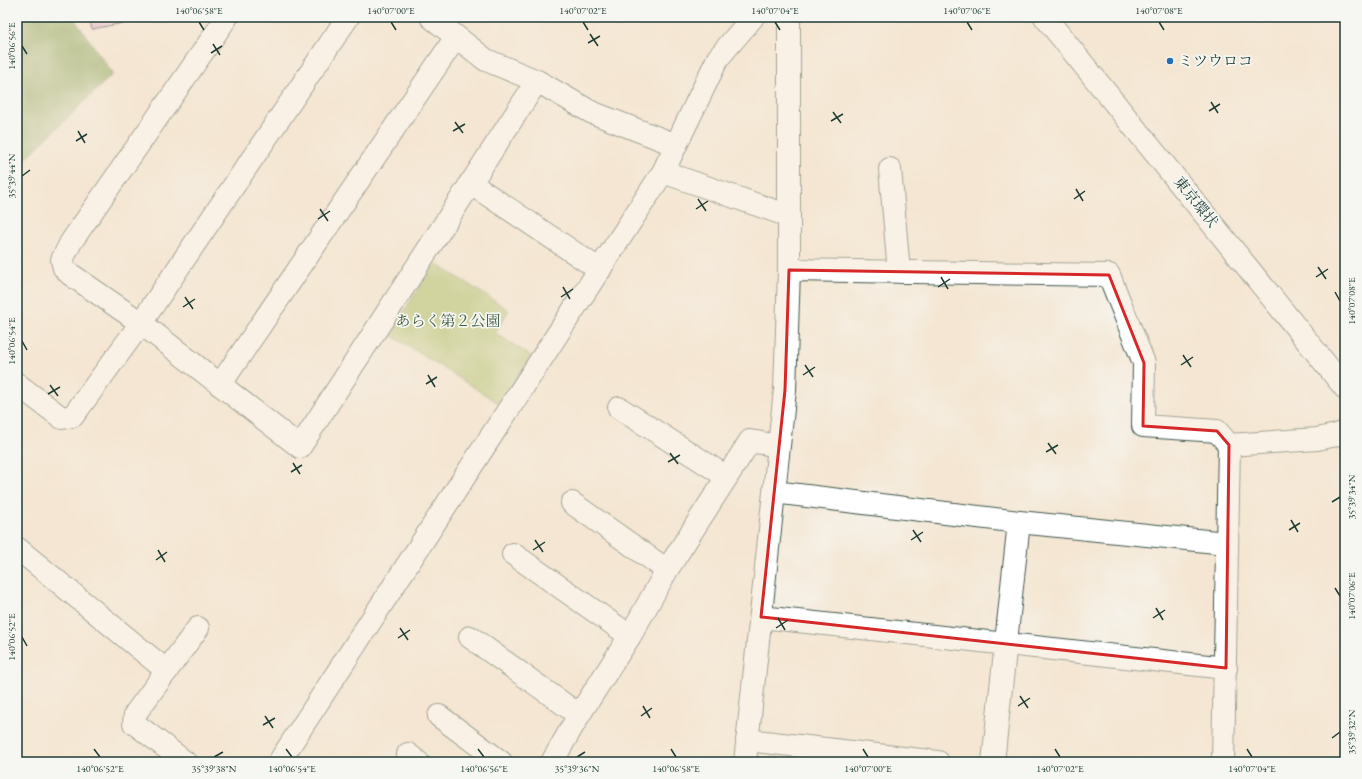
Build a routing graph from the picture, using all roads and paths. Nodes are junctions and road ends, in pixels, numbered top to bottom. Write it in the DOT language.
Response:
graph roads {
  1 [pos="227,17"];
  2 [pos="348,17"];
  3 [pos="431,17"];
  4 [pos="753,17"];
  5 [pos="789,17"];
  6 [pos="1045,17"];
  7 [pos="456,37"];
  8 [pos="536,81"];
  9 [pos="676,145"];
  10 [pos="890,169"];
  11 [pos="663,172"];
  12 [pos="470,184"];
  13 [pos="789,216"];
  14 [pos="600,270"];
  15 [pos="789,270"];
  16 [pos="899,272"];
  17 [pos="140,323"];
  18 [pos="17,384"];
  19 [pos="220,385"];
  20 [pos="1345,388"];
  21 [pos="619,408"];
  22 [pos="1345,432"];
  23 [pos="1229,445"];
  24 [pos="779,446"];
  25 [pos="727,477"];
  26 [pos="774,492"];
  27 [pos="572,503"];
  28 [pos="1019,522"];
  29 [pos="1226,543"];
  30 [pos="17,548"];
  31 [pos="512,554"];
  32 [pos="667,570"];
  33 [pos="761,617"];
  34 [pos="198,628"];
  35 [pos="630,636"];
  36 [pos="470,637"];
  37 [pos="1006,645"];
  38 [pos="1226,668"];
  39 [pos="166,671"];
  40 [pos="579,715"];
  41 [pos="439,716"];
  42 [pos="747,740"];
  43 [pos="185,762"];
  44 [pos="279,762"];
  45 [pos="501,762"];
  46 [pos="552,762"];
  47 [pos="745,762"];
  48 [pos="938,762"];
  49 [pos="993,762"];
  50 [pos="1223,762"];
  1 -- 17 [label="main road"];
  2 -- 17 [label="main road"];
  3 -- 7 [label="main road"];
  4 -- 9 [label="main road"];
  5 -- 13 [label="main road"];
  6 -- 20 [label="main road, 東京環状"];
  7 -- 8 [label="main road"];
  7 -- 19 [label="main road"];
  8 -- 9 [label="main road"];
  8 -- 12 [label="main road"];
  9 -- 11 [label="main road"];
  10 -- 16 [label="main road"];
  11 -- 13 [label="main road"];
  11 -- 14 [label="main road"];
  12 -- 14 [label="main road"];
  12 -- 19 [label="main road"];
  13 -- 15 [label="main road"];
  14 -- 44 [label="main road"];
  15 -- 16 [label="main road"];
  15 -- 24 [label="main road"];
  16 -- 23 [label="main road"];
  17 -- 18 [label="main road"];
  17 -- 19 [label="main road"];
  21 -- 25 [label="main road"];
  22 -- 23 [label="main road"];
  23 -- 29 [label="main road"];
  24 -- 25 [label="main road"];
  24 -- 26 [label="main road"];
  25 -- 32 [label="main road"];
  26 -- 28 [label="main road"];
  26 -- 33 [label="main road"];
  27 -- 32 [label="main road"];
  28 -- 29 [label="main road"];
  28 -- 37 [label="main road"];
  29 -- 38 [label="main road"];
  30 -- 39 [label="main road"];
  31 -- 35 [label="main road"];
  32 -- 35 [label="main road"];
  33 -- 37 [label="main road"];
  33 -- 42 [label="main road"];
  34 -- 39 [label="main road"];
  35 -- 40 [label="main road"];
  36 -- 40 [label="main road"];
  37 -- 38 [label="main road"];
  37 -- 49 [label="main road"];
  38 -- 50 [label="main road"];
  39 -- 43 [label="main road"];
  40 -- 46 [label="main road"];
  41 -- 45 [label="main road"];
  42 -- 47 [label="main road"];
  42 -- 48 [label="main road"];
}
